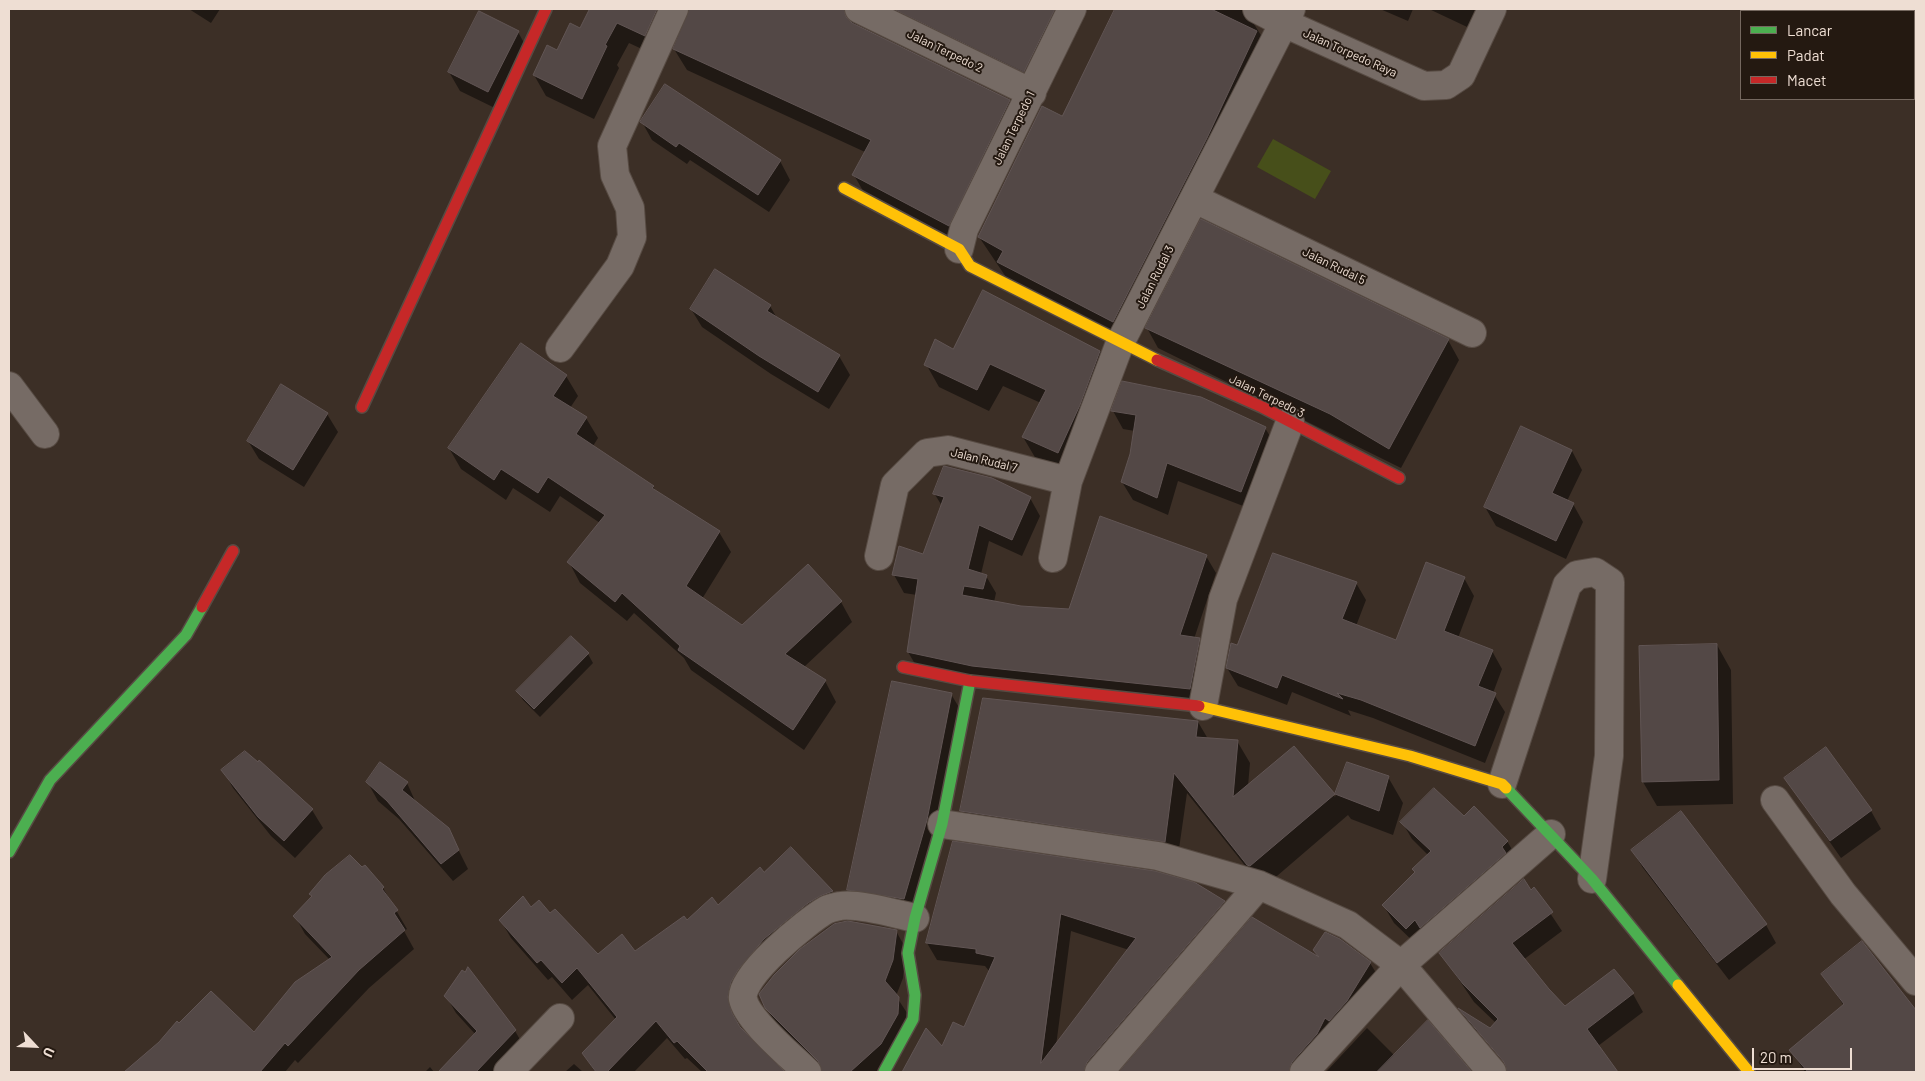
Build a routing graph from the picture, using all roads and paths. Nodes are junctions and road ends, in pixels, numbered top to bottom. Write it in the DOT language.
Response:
graph roads {
  1 [pos="546,9"];
  2 [pos="674,9"];
  3 [pos="859,9"];
  4 [pos="1072,9"];
  5 [pos="1257,9"];
  6 [pos="1492,9"];
  7 [pos="1287,16"];
  8 [pos="1032,93"];
  9 [pos="844,188"];
  10 [pos="1195,198"];
  11 [pos="959,249"];
  12 [pos="1472,332"];
  13 [pos="1120,343"];
  14 [pos="560,348"];
  15 [pos="9,386"];
  16 [pos="362,408"];
  17 [pos="1290,422"];
  18 [pos="45,434"];
  19 [pos="1399,478"];
  20 [pos="1068,482"];
  21 [pos="233,551"];
  22 [pos="879,556"];
  23 [pos="1053,558"];
  24 [pos="903,667"];
  25 [pos="970,681"];
  26 [pos="1203,706"];
  27 [pos="1502,784"];
  28 [pos="1775,800"];
  29 [pos="942,824"];
  30 [pos="1551,834"];
  31 [pos="9,852"];
  32 [pos="1592,879"];
  33 [pos="1259,885"];
  34 [pos="915,918"];
  35 [pos="1401,965"];
  36 [pos="1916,981"];
  37 [pos="560,1018"];
  38 [pos="508,1072"];
  39 [pos="808,1072"];
  40 [pos="884,1072"];
  41 [pos="1099,1072"];
  42 [pos="1304,1072"];
  43 [pos="1492,1072"];
  44 [pos="1749,1072"];
  1 -- 16 [label="street"];
  2 -- 14 [label="street"];
  3 -- 8 [label="street, Jalan Terpedo 2"];
  4 -- 8 [label="street, Jalan Terpedo 1"];
  5 -- 7 [label="street, Jalan Torpedo Raya"];
  6 -- 7 [label="street, Jalan Torpedo Raya"];
  7 -- 10 [label="street, Jalan Rudal 3"];
  8 -- 11 [label="street, Jalan Terpedo 1"];
  9 -- 11 [label="street"];
  10 -- 12 [label="street, Jalan Rudal 5"];
  10 -- 13 [label="street, Jalan Rudal 3"];
  11 -- 13 [label="street, Jalan Terpedo 3"];
  13 -- 17 [label="street, Jalan Terpedo 3"];
  13 -- 20 [label="street, Jalan Rudal 3"];
  15 -- 18 [label="street"];
  17 -- 19 [label="street, Jalan Terpedo 3"];
  17 -- 26 [label="street"];
  20 -- 22 [label="street, Jalan Rudal 7"];
  20 -- 23 [label="street, Jalan Rudal 3"];
  21 -- 31 [label="street"];
  24 -- 25 [label="street"];
  25 -- 26 [label="street"];
  25 -- 29 [label="street"];
  26 -- 27 [label="street"];
  27 -- 30 [label="street"];
  27 -- 32 [label="street"];
  28 -- 36 [label="street"];
  29 -- 33 [label="street"];
  29 -- 34 [label="street"];
  30 -- 32 [label="street"];
  30 -- 35 [label="street"];
  32 -- 44 [label="street"];
  33 -- 35 [label="street"];
  33 -- 41 [label="street"];
  34 -- 39 [label="street"];
  34 -- 40 [label="street"];
  35 -- 42 [label="street"];
  35 -- 43 [label="street"];
  37 -- 38 [label="street"];
}
